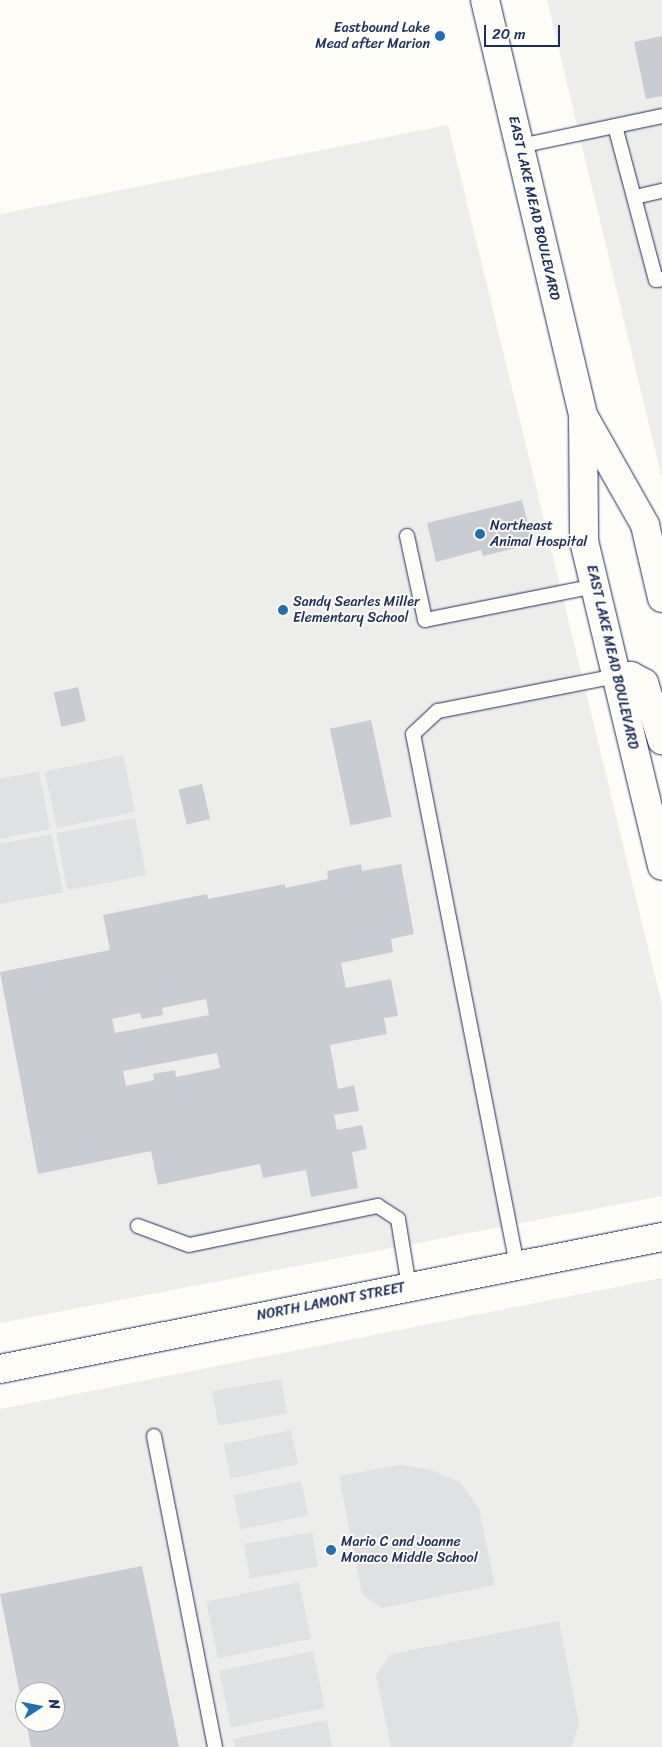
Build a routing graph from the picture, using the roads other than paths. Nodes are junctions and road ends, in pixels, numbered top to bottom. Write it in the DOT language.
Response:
graph roads {
  1 [pos="485,0"];
  2 [pos="662,116"];
  3 [pos="616,126"];
  4 [pos="520,146"];
  5 [pos="662,191"];
  6 [pos="635,197"];
  7 [pos="662,279"];
  8 [pos="584,416"];
  9 [pos="407,536"];
  10 [pos="595,586"];
  11 [pos="662,598"];
  12 [pos="617,676"];
  13 [pos="662,740"];
  14 [pos="662,866"];
  15 [pos="138,1226"];
  16 [pos="662,1237"];
  17 [pos="517,1265"];
  18 [pos="409,1287"];
  19 [pos="0,1369"];
  20 [pos="154,1436"];
  21 [pos="215,1747"];
  1 -- 4 [label="main road, EAST LAKE MEAD BOULEVARD"];
  2 -- 3 [label="lane"];
  3 -- 4 [label="lane"];
  3 -- 6 [label="lane"];
  4 -- 8 [label="main road, EAST LAKE MEAD BOULEVARD"];
  5 -- 6 [label="lane"];
  6 -- 7 [label="lane"];
  8 -- 10 [label="main road, EAST LAKE MEAD BOULEVARD"];
  8 -- 11 [label="main road, EAST LAKE MEAD BOULEVARD"];
  9 -- 10 [label="lane"];
  10 -- 12 [label="main road, EAST LAKE MEAD BOULEVARD"];
  12 -- 13 [label="main road"];
  12 -- 14 [label="main road, EAST LAKE MEAD BOULEVARD"];
  12 -- 17 [label="lane"];
  15 -- 18 [label="lane"];
  16 -- 17 [label="main road, NORTH LAMONT STREET"];
  17 -- 18 [label="main road, NORTH LAMONT STREET"];
  18 -- 19 [label="main road, NORTH LAMONT STREET"];
  20 -- 21 [label="lane"];
}
